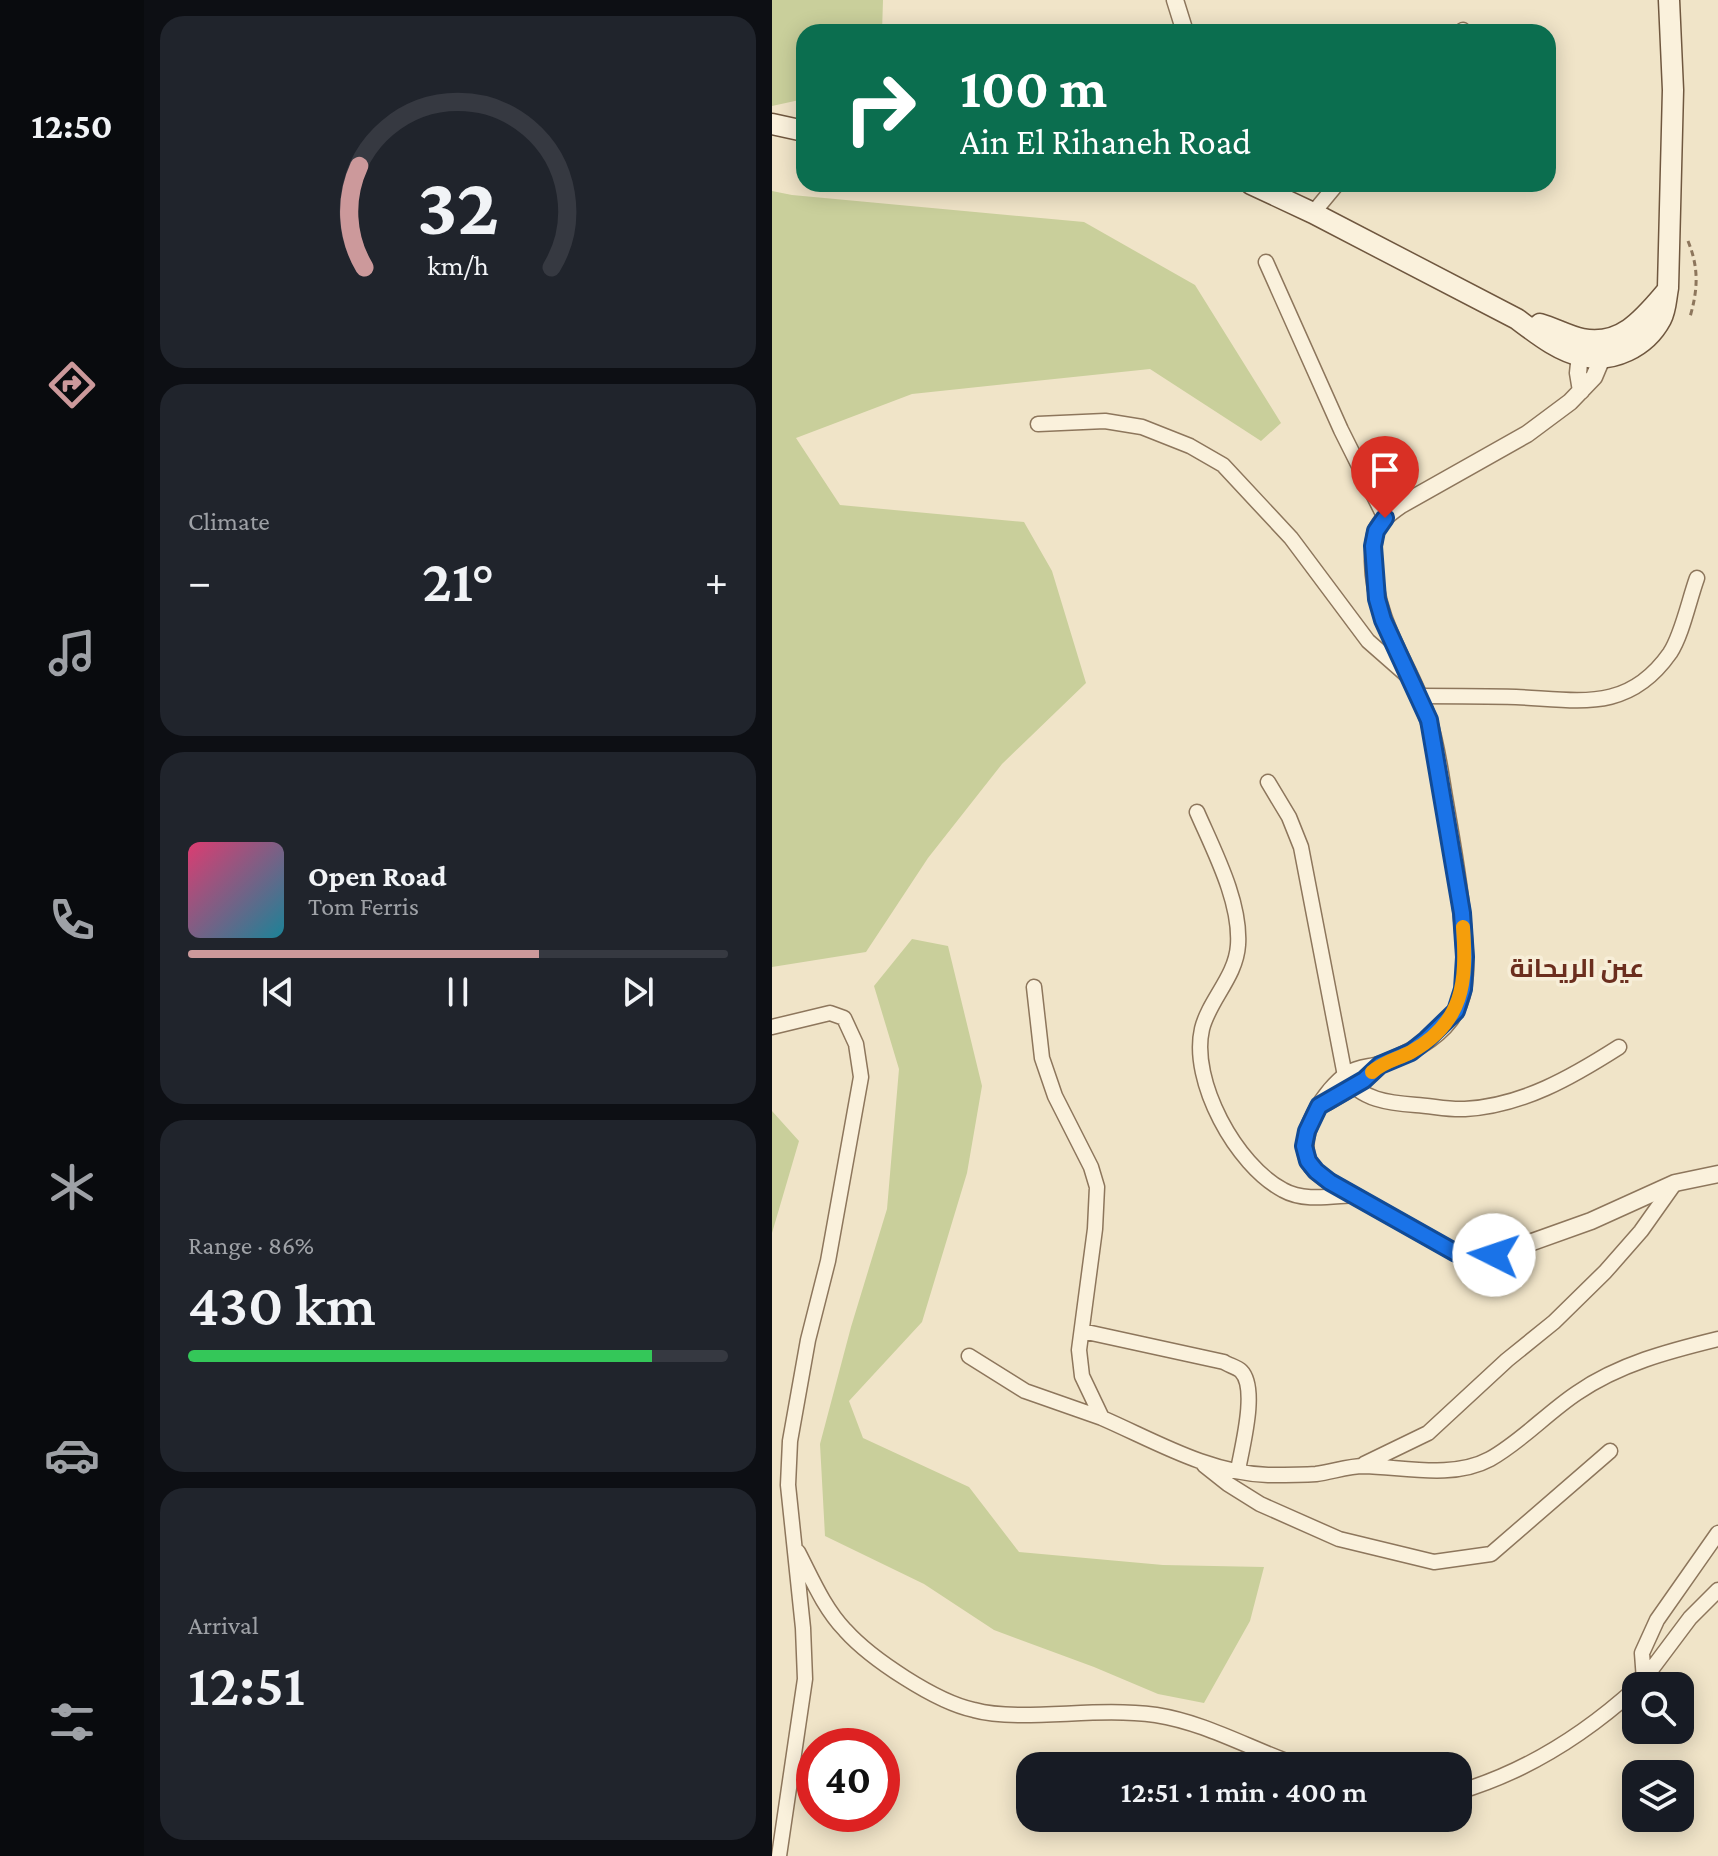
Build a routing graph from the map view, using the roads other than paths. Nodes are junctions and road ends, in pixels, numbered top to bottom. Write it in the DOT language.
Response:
graph roads {
  1 [pos="1669,0"];
  2 [pos="1178,2"];
  3 [pos="1183,24"];
  4 [pos="772,124"];
  5 [pos="796,129"];
  6 [pos="1276,192"];
  7 [pos="1330,192"];
  8 [pos="1313,213"];
  9 [pos="1266,262"];
  10 [pos="1592,348"];
  11 [pos="1038,424"];
  12 [pos="1385,518"];
  13 [pos="1697,578"];
  14 [pos="1410,677"];
  15 [pos="1418,696"];
  16 [pos="1268,782"];
  17 [pos="1197,812"];
  18 [pos="1034,987"];
  19 [pos="772,1027"];
  20 [pos="1619,1047"];
  21 [pos="1354,1078"];
  22 [pos="1718,1174"];
  23 [pos="1675,1183"];
  24 [pos="1355,1195"];
  25 [pos="1082,1331"];
  26 [pos="1718,1339"];
  27 [pos="969,1356"];
  28 [pos="1102,1418"];
  29 [pos="1610,1451"];
  30 [pos="1201,1462"];
  31 [pos="1360,1466"];
  32 [pos="1238,1470"];
  33 [pos="1718,1533"];
  34 [pos="794,1545"];
  35 [pos="1718,1590"];
  36 [pos="1640,1672"];
  37 [pos="1649,1672"];
  38 [pos="1622,1699"];
  39 [pos="1265,1752"];
  40 [pos="1472,1787"];
  41 [pos="779,1856"];
  1 -- 10 [label="main road"];
  2 -- 3 [label="street"];
  4 -- 5 [label="main road"];
  6 -- 8 [label="main road"];
  7 -- 8 [label="street"];
  8 -- 10 [label="main road"];
  9 -- 12 [label="street"];
  10 -- 12 [label="street"];
  11 -- 14 [label="street"];
  12 -- 14 [label="street"];
  13 -- 15 [label="street"];
  14 -- 15 [label="street"];
  15 -- 21 [label="street"];
  16 -- 21 [label="street"];
  17 -- 24 [label="street"];
  18 -- 25 [label="street"];
  19 -- 34 [label="street"];
  20 -- 21 [label="street"];
  21 -- 24 [label="street"];
  22 -- 23 [label="street"];
  23 -- 24 [label="street"];
  23 -- 31 [label="street"];
  25 -- 28 [label="street"];
  25 -- 32 [label="street"];
  26 -- 31 [label="street"];
  27 -- 28 [label="street"];
  28 -- 30 [label="street"];
  29 -- 30 [label="street"];
  30 -- 32 [label="street"];
  31 -- 32 [label="street"];
  33 -- 36 [label="street"];
  34 -- 39 [label="street"];
  34 -- 41 [label="street"];
  35 -- 37 [label="street"];
  38 -- 40 [label="street"];
}
